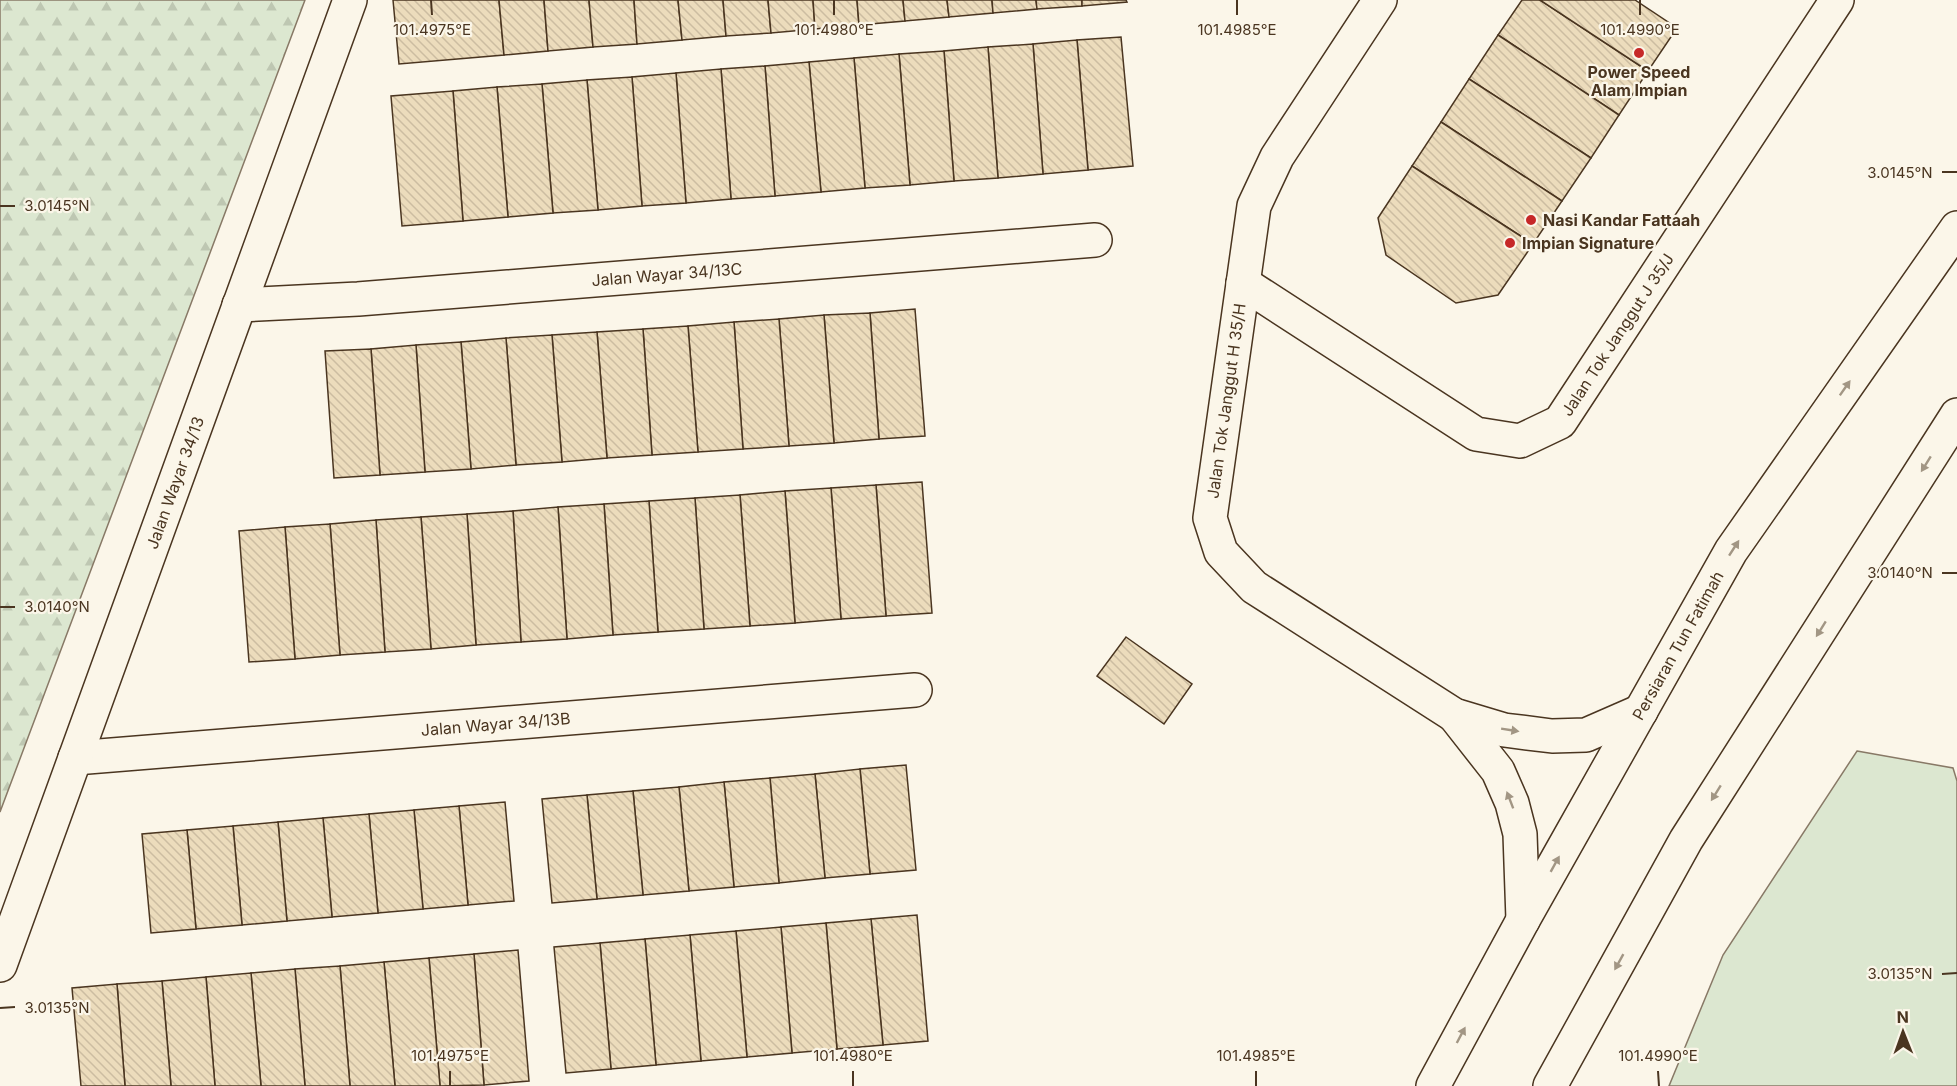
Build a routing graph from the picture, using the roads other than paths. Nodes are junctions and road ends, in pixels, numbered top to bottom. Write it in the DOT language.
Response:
graph roads {
  1 [pos="350,0"];
  2 [pos="1380,0"];
  3 [pos="1837,0"];
  4 [pos="1957,228"];
  5 [pos="1095,240"];
  6 [pos="1243,283"];
  7 [pos="239,305"];
  8 [pos="1957,415"];
  9 [pos="915,690"];
  10 [pos="1641,711"];
  11 [pos="1454,715"];
  12 [pos="75,758"];
  13 [pos="1523,920"];
  14 [pos="0,965"];
  15 [pos="1433,1086"];
  16 [pos="1550,1086"];
  1 -- 7 [label="street, Jalan Wayar 34/13"];
  2 -- 6 [label="street, Jalan Tok Janggut H 35/H"];
  3 -- 6 [label="street, Jalan Tok Janggut J 35/J"];
  10 -- 4 [label="street, Persiaran Tun Fatimah, one-way"];
  5 -- 7 [label="street, Jalan Wayar 34/13C"];
  6 -- 11 [label="street, Jalan Tok Janggut H 35/H"];
  7 -- 12 [label="street, Jalan Wayar 34/13"];
  8 -- 16 [label="street, one-way"];
  9 -- 12 [label="street, Jalan Wayar 34/13B"];
  11 -- 10 [label="street, one-way"];
  13 -- 10 [label="street, Persiaran Tun Fatimah, one-way"];
  13 -- 11 [label="street, one-way"];
  12 -- 14 [label="street, Jalan Wayar 34/13"];
  15 -- 13 [label="street, Persiaran Tun Fatimah, one-way"];
}
